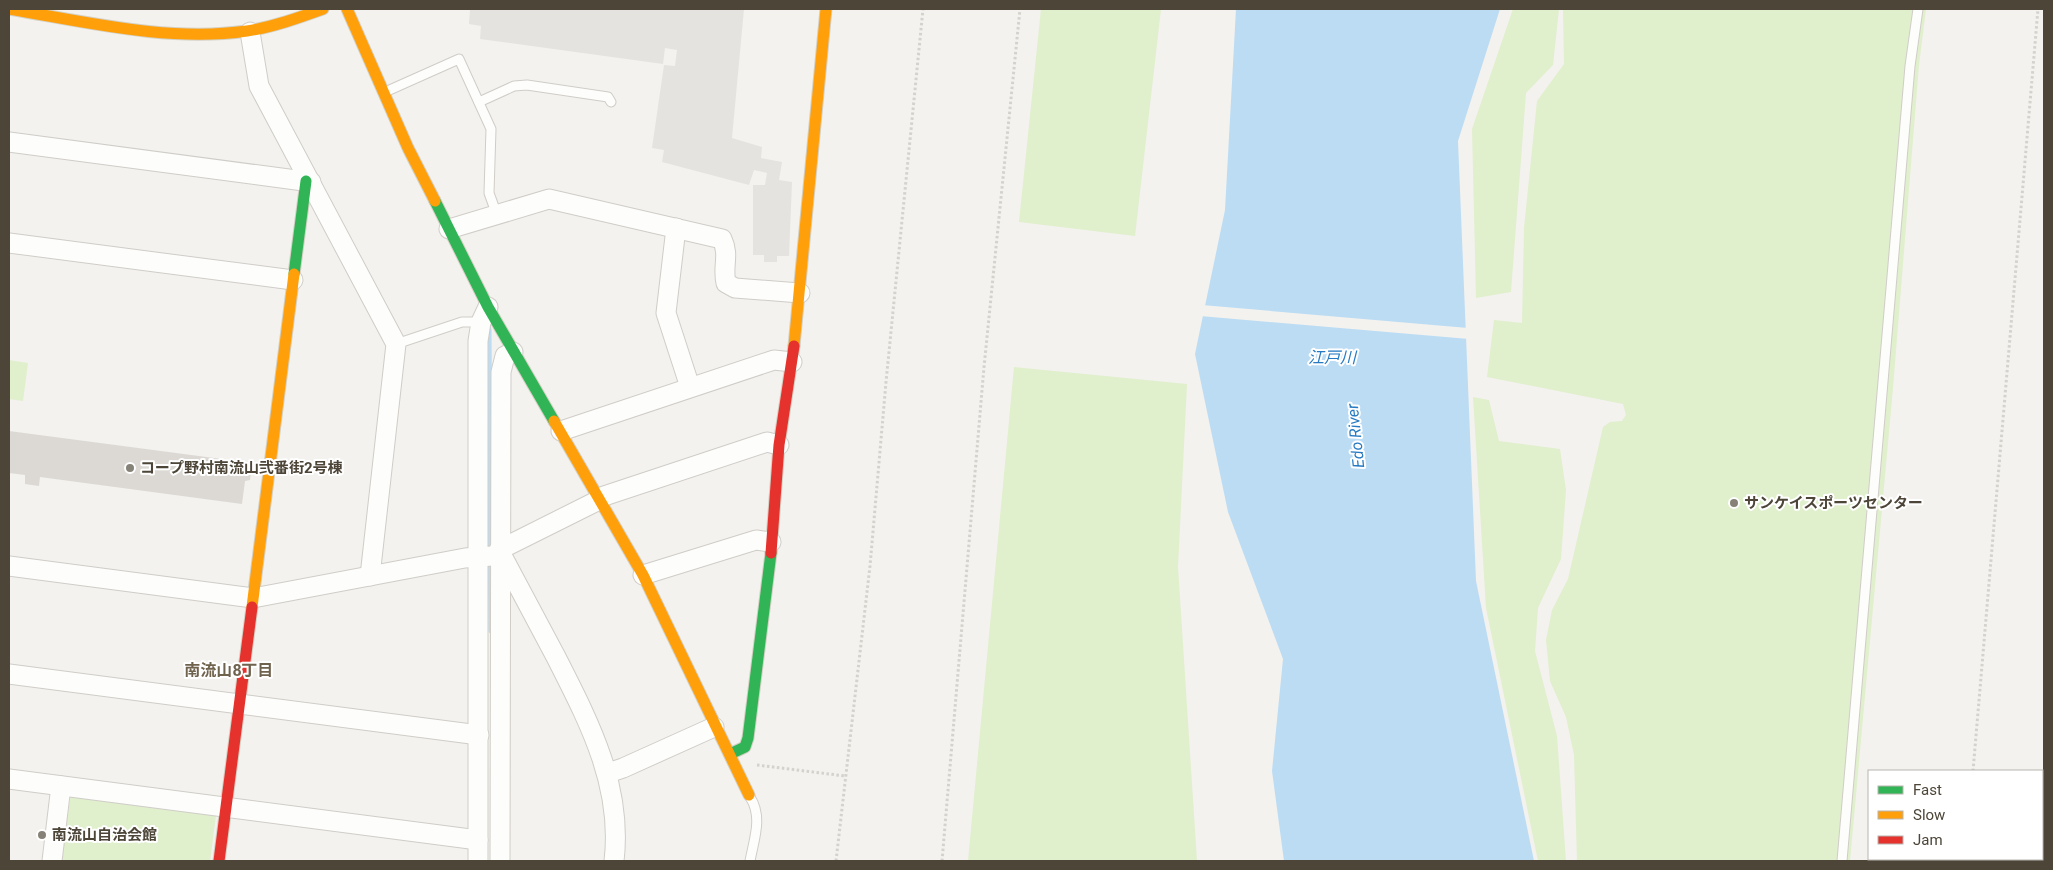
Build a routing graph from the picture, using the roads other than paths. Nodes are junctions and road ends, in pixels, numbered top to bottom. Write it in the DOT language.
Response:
graph roads {
  1 [pos="9,9"];
  2 [pos="324,9"];
  3 [pos="347,9"];
  4 [pos="826,9"];
  5 [pos="1918,9"];
  6 [pos="250,32"];
  7 [pos="384,93"];
  8 [pos="479,102"];
  9 [pos="611,102"];
  10 [pos="9,142"];
  11 [pos="308,182"];
  12 [pos="497,215"];
  13 [pos="676,228"];
  14 [pos="449,229"];
  15 [pos="9,244"];
  16 [pos="293,280"];
  17 [pos="800,293"];
  18 [pos="484,314"];
  19 [pos="396,344"];
  20 [pos="513,352"];
  21 [pos="792,362"];
  22 [pos="690,387"];
  23 [pos="561,431"];
  24 [pos="779,445"];
  25 [pos="599,499"];
  26 [pos="771,542"];
  27 [pos="499,552"];
  28 [pos="479,557"];
  29 [pos="9,566"];
  30 [pos="643,575"];
  31 [pos="370,576"];
  32 [pos="253,598"];
  33 [pos="9,674"];
  34 [pos="240,704"];
  35 [pos="714,727"];
  36 [pos="479,735"];
  37 [pos="730,754"];
  38 [pos="608,773"];
  39 [pos="9,779"];
  40 [pos="61,786"];
  41 [pos="749,795"];
  42 [pos="225,808"];
  43 [pos="478,840"];
  44 [pos="52,861"];
  45 [pos="219,861"];
  46 [pos="478,861"];
  47 [pos="500,861"];
  48 [pos="614,861"];
  49 [pos="750,861"];
  50 [pos="1842,861"];
  1 -- 6 [label="street"];
  2 -- 6 [label="street"];
  3 -- 7 [label="street"];
  4 -- 17 [label="street"];
  5 -- 50 [label="lane"];
  6 -- 11 [label="street"];
  7 -- 8 [label="lane"];
  7 -- 14 [label="street"];
  8 -- 9 [label="lane"];
  8 -- 12 [label="lane"];
  10 -- 11 [label="street"];
  11 -- 16 [label="street"];
  11 -- 19 [label="street"];
  12 -- 13 [label="street"];
  12 -- 14 [label="street"];
  13 -- 17 [label="street"];
  13 -- 22 [label="street"];
  14 -- 18 [label="street"];
  15 -- 16 [label="street"];
  16 -- 32 [label="street"];
  17 -- 21 [label="street"];
  18 -- 19 [label="lane"];
  18 -- 20 [label="street"];
  18 -- 28 [label="street"];
  19 -- 31 [label="street"];
  20 -- 23 [label="street"];
  20 -- 27 [label="street"];
  21 -- 22 [label="street"];
  21 -- 24 [label="street"];
  22 -- 23 [label="street"];
  23 -- 25 [label="street"];
  24 -- 25 [label="street"];
  24 -- 26 [label="street"];
  25 -- 27 [label="street"];
  25 -- 30 [label="street"];
  26 -- 30 [label="street"];
  26 -- 37 [label="street"];
  27 -- 28 [label="street"];
  27 -- 38 [label="street"];
  27 -- 47 [label="street"];
  28 -- 31 [label="street"];
  28 -- 36 [label="street"];
  29 -- 32 [label="street"];
  30 -- 35 [label="street"];
  31 -- 32 [label="street"];
  32 -- 34 [label="street"];
  33 -- 34 [label="street"];
  34 -- 36 [label="street"];
  34 -- 42 [label="street"];
  35 -- 37 [label="street"];
  35 -- 38 [label="street"];
  36 -- 43 [label="street"];
  37 -- 41 [label="street"];
  38 -- 48 [label="street"];
  39 -- 40 [label="street"];
  40 -- 42 [label="street"];
  40 -- 44 [label="street"];
  41 -- 49 [label="lane"];
  42 -- 43 [label="street"];
  42 -- 45 [label="street"];
  43 -- 46 [label="street"];
}
